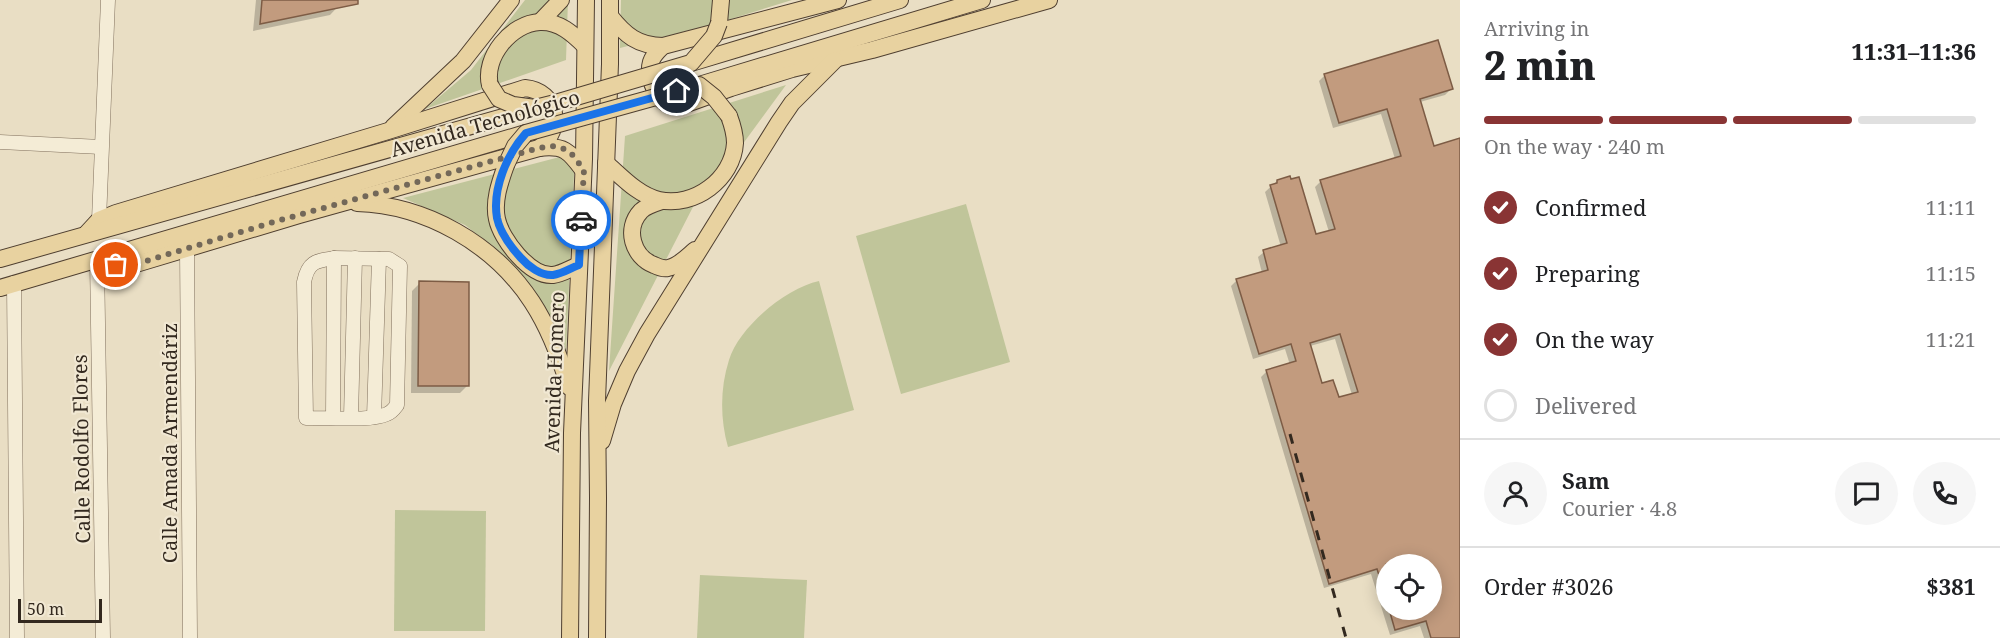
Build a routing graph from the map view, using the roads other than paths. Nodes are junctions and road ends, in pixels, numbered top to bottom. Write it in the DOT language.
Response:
graph roads {
  1 [pos="108,0"];
  2 [pos="511,0"];
  3 [pos="561,0"];
  4 [pos="586,0"];
  5 [pos="721,0"];
  6 [pos="838,0"];
  7 [pos="900,0"];
  8 [pos="982,0"];
  9 [pos="1049,0"];
  10 [pos="610,8"];
  11 [pos="540,22"];
  12 [pos="585,46"];
  13 [pos="663,46"];
  14 [pos="835,60"];
  15 [pos="691,63"];
  16 [pos="699,85"];
  17 [pos="535,108"];
  18 [pos="388,131"];
  19 [pos="526,133"];
  20 [pos="0,142"];
  21 [pos="101,147"];
  22 [pos="539,148"];
  23 [pos="606,157"];
  24 [pos="584,164"];
  25 [pos="663,201"];
  26 [pos="341,203"];
  27 [pos="99,220"];
  28 [pos="715,225"];
  29 [pos="87,233"];
  30 [pos="188,249"];
  31 [pos="334,258"];
  32 [pos="355,258"];
  33 [pos="0,259"];
  34 [pos="378,259"];
  35 [pos="98,260"];
  36 [pos="579,265"];
  37 [pos="7,285"];
  38 [pos="573,398"];
  39 [pos="333,417"];
  40 [pos="351,417"];
  41 [pos="374,417"];
  42 [pos="598,456"];
  43 [pos="572,496"];
  44 [pos="598,498"];
  45 [pos="17,638"];
  46 [pos="103,638"];
  47 [pos="190,638"];
  48 [pos="570,638"];
  49 [pos="597,638"];
  1 -- 21 [label="street"];
  2 -- 18 [label="main road"];
  3 -- 11 [label="main road"];
  4 -- 12 [label="main road, Avenida Homero"];
  5 -- 15 [label="main road, bridge"];
  6 -- 13 [label="main road"];
  7 -- 15 [label="main road, Avenida Tecnológico"];
  8 -- 16 [label="main road, Avenida Tecnológico"];
  9 -- 14 [label="main road"];
  10 -- 13 [label="main road"];
  10 -- 23 [label="main road"];
  11 -- 12 [label="main road"];
  11 -- 17 [label="main road, bridge"];
  12 -- 24 [label="main road, Avenida Homero"];
  13 -- 14 [label="main road"];
  14 -- 28 [label="main road"];
  15 -- 17 [label="main road, Avenida Tecnológico, bridge"];
  16 -- 19 [label="main road, Avenida Tecnológico, bridge"];
  16 -- 25 [label="main road, bridge"];
  17 -- 29 [label="main road, Avenida Tecnológico"];
  18 -- 22 [label="main road"];
  18 -- 27 [label="main road"];
  19 -- 35 [label="main road, Avenida Tecnológico"];
  19 -- 36 [label="main road, bridge"];
  20 -- 21 [label="street"];
  21 -- 27 [label="street"];
  22 -- 24 [label="main road"];
  22 -- 26 [label="main road"];
  23 -- 25 [label="main road"];
  23 -- 42 [label="main road"];
  24 -- 36 [label="main road, Avenida Homero"];
  25 -- 28 [label="main road"];
  26 -- 30 [label="main road"];
  26 -- 38 [label="main road"];
  27 -- 29 [label="main road"];
  28 -- 42 [label="main road"];
  29 -- 33 [label="main road, Avenida Tecnológico"];
  30 -- 35 [label="main road"];
  30 -- 47 [label="street, Calle Amada Armendáriz"];
  31 -- 32 [label="street"];
  31 -- 39 [label="street"];
  31 -- 39 [label="street"];
  32 -- 34 [label="street"];
  32 -- 40 [label="street"];
  34 -- 41 [label="street"];
  34 -- 41 [label="street"];
  35 -- 37 [label="main road, Avenida Tecnológico"];
  35 -- 46 [label="street, Calle Rodolfo Flores"];
  36 -- 38 [label="main road, Avenida Homero"];
  37 -- 45 [label="street"];
  38 -- 43 [label="main road, Avenida Homero"];
  39 -- 40 [label="street"];
  40 -- 41 [label="street"];
  42 -- 44 [label="main road"];
  43 -- 44 [label="main road"];
  43 -- 48 [label="main road, Avenida Homero"];
  44 -- 49 [label="main road"];
}
